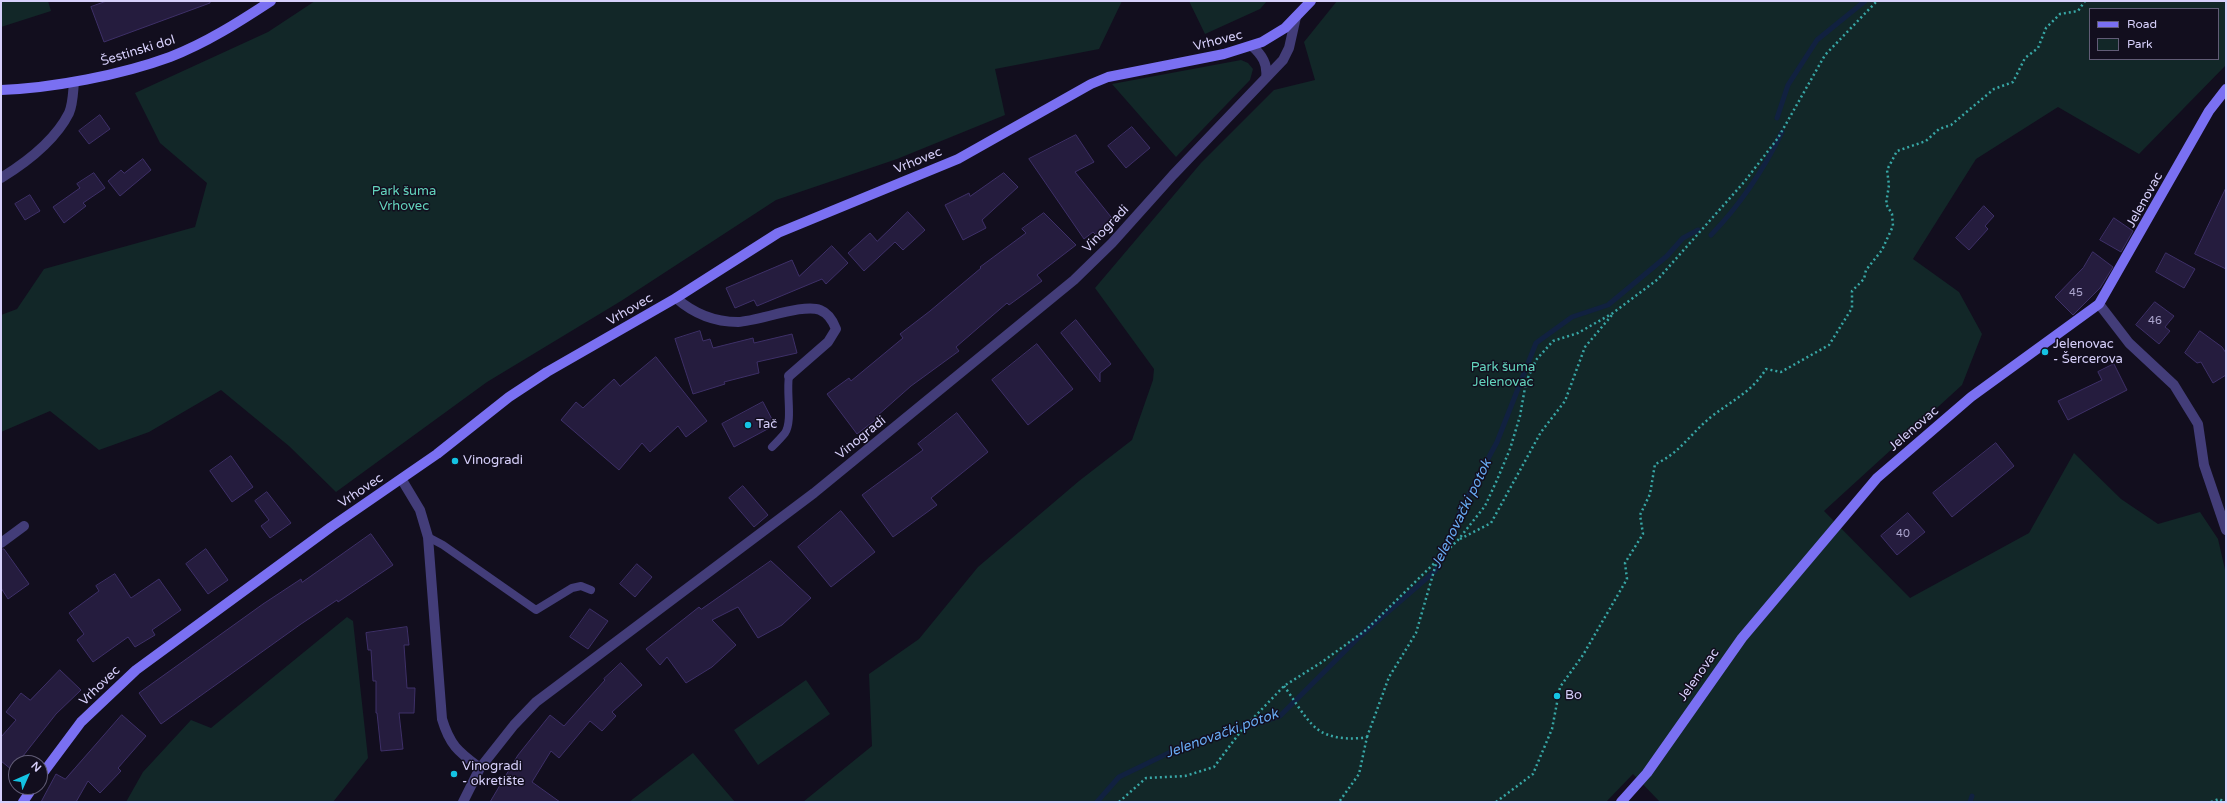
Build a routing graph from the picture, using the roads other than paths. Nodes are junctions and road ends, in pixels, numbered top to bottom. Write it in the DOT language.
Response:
graph roads {
  1 [pos="272,1"];
  2 [pos="1311,1"];
  3 [pos="1296,17"];
  4 [pos="1252,46"];
  5 [pos="1266,78"];
  6 [pos="74,82"];
  7 [pos="2226,89"];
  8 [pos="1,90"];
  9 [pos="1,178"];
  10 [pos="676,298"];
  11 [pos="2099,304"];
  12 [pos="789,376"];
  13 [pos="772,448"];
  14 [pos="402,480"];
  15 [pos="24,526"];
  16 [pos="2226,530"];
  17 [pos="428,537"];
  18 [pos="1,543"];
  19 [pos="590,590"];
  20 [pos="48,766"];
  21 [pos="480,768"];
  22 [pos="463,802"];
  23 [pos="1621,802"];
  1 -- 6 [label="street, Šestinski dol"];
  2 -- 3 [label="street, Vrhovec"];
  3 -- 4 [label="street, Vrhovec"];
  3 -- 5 [label="street, Vinogradi"];
  4 -- 5 [label="street"];
  4 -- 10 [label="street, Vrhovec"];
  5 -- 21 [label="street, Vinogradi"];
  6 -- 8 [label="street, Šestinski dol"];
  6 -- 9 [label="street"];
  7 -- 11 [label="street, Jelenovac"];
  10 -- 12 [label="street"];
  10 -- 14 [label="street, Vrhovec"];
  11 -- 16 [label="street"];
  11 -- 23 [label="street, Jelenovac"];
  12 -- 13 [label="lane"];
  14 -- 17 [label="street"];
  14 -- 20 [label="street, Vrhovec"];
  15 -- 18 [label="street"];
  17 -- 19 [label="lane"];
  17 -- 21 [label="street"];
  21 -- 22 [label="street, Vinogradi"];
}
